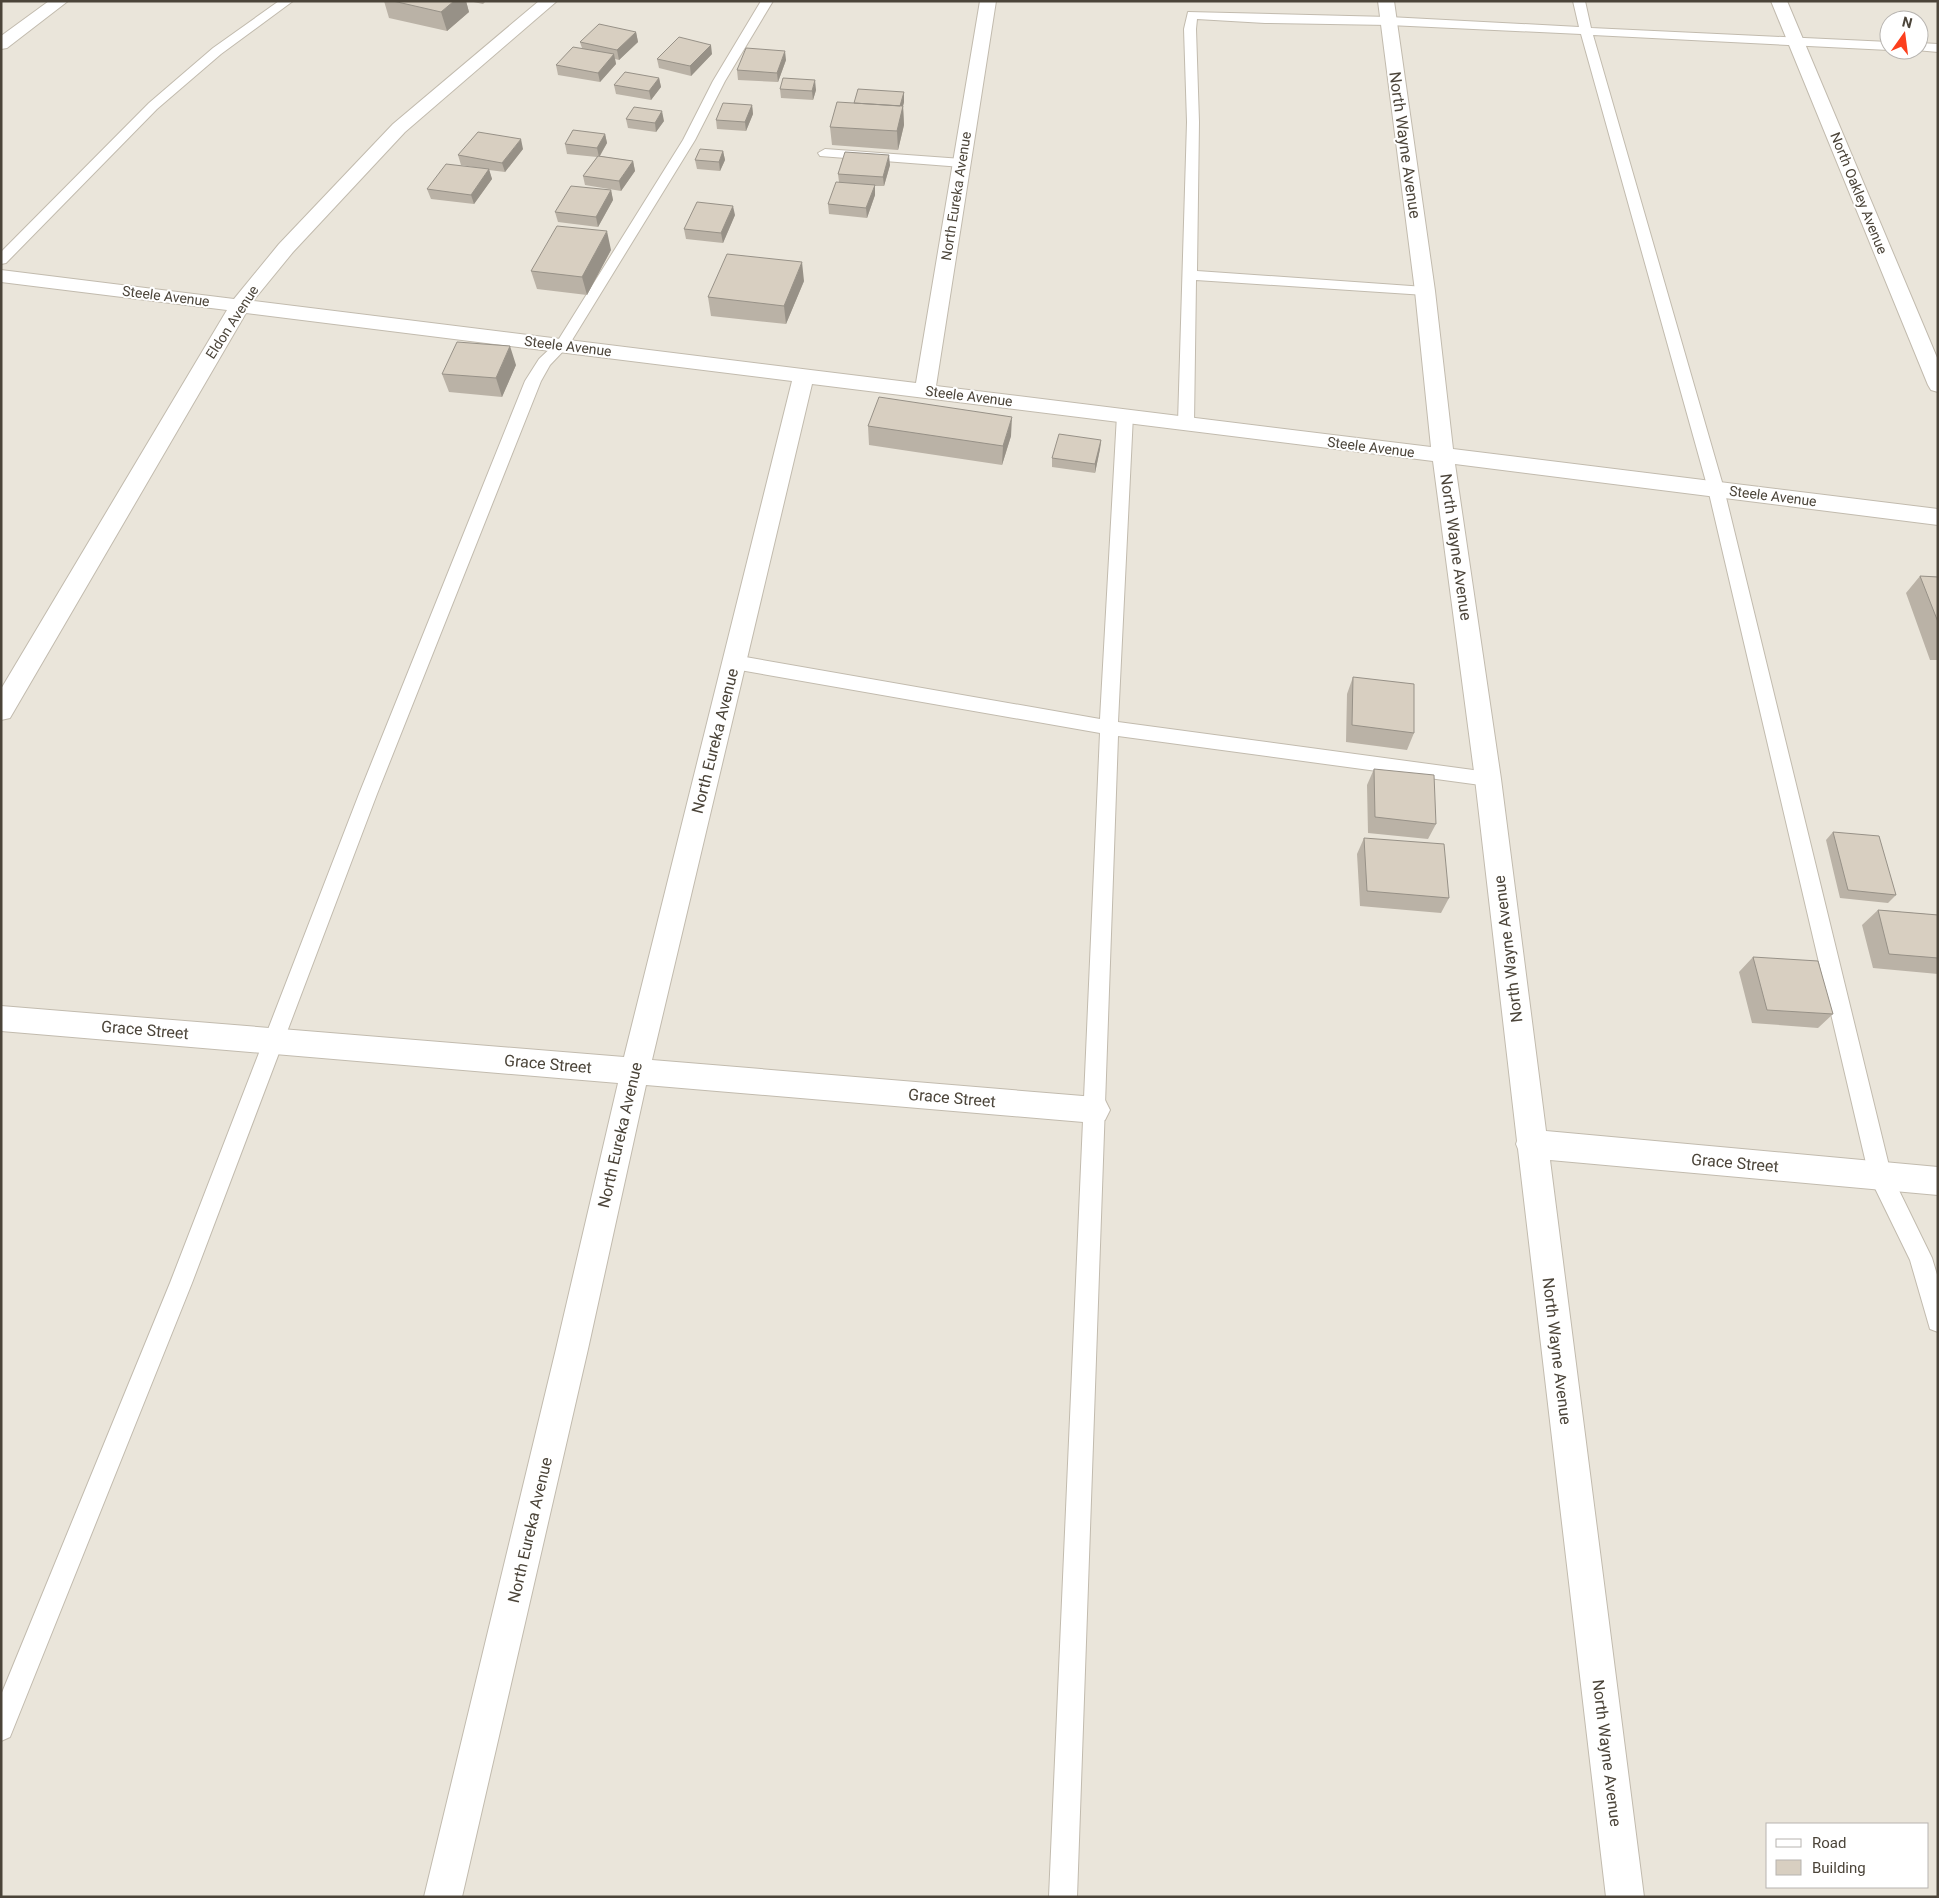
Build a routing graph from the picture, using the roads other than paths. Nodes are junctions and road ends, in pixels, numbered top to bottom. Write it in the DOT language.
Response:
graph roads {
  1 [pos="60,1"];
  2 [pos="287,1"];
  3 [pos="549,1"];
  4 [pos="767,1"];
  5 [pos="988,1"];
  6 [pos="1386,1"];
  7 [pos="1579,1"];
  8 [pos="1779,1"];
  9 [pos="1192,8"];
  10 [pos="1389,21"];
  11 [pos="1586,32"];
  12 [pos="1796,42"];
  13 [pos="1,44"];
  14 [pos="1879,46"];
  15 [pos="824,153"];
  16 [pos="962,163"];
  17 [pos="1,260"];
  18 [pos="1190,275"];
  19 [pos="1,276"];
  20 [pos="1425,291"];
  21 [pos="240,305"];
  22 [pos="562,345"];
  23 [pos="804,375"];
  24 [pos="1938,385"];
  25 [pos="925,391"];
  26 [pos="1125,415"];
  27 [pos="1186,423"];
  28 [pos="1443,456"];
  29 [pos="1716,489"];
  30 [pos="1938,517"];
  31 [pos="734,662"];
  32 [pos="1,711"];
  33 [pos="1109,728"];
  34 [pos="1488,779"];
  35 [pos="1,1018"];
  36 [pos="273,1041"];
  37 [pos="635,1071"];
  38 [pos="1095,1110"];
  39 [pos="1531,1144"];
  40 [pos="1880,1176"];
  41 [pos="1938,1181"];
  42 [pos="1938,1322"];
  43 [pos="1,1728"];
  44 [pos="443,1897"];
  45 [pos="1062,1897"];
  46 [pos="1625,1897"];
  1 -- 13 [label="street"];
  2 -- 17 [label="lane"];
  3 -- 21 [label="street, Eldon Avenue"];
  4 -- 22 [label="lane"];
  5 -- 16 [label="street, North Eureka Avenue"];
  6 -- 10 [label="street, North Wayne Avenue"];
  7 -- 11 [label="lane"];
  8 -- 12 [label="street, North Oakley Avenue"];
  9 -- 10 [label="lane"];
  9 -- 18 [label="lane"];
  10 -- 11 [label="lane"];
  10 -- 20 [label="street, North Wayne Avenue"];
  11 -- 12 [label="lane"];
  11 -- 29 [label="lane"];
  12 -- 14 [label="lane"];
  12 -- 24 [label="street, North Oakley Avenue"];
  15 -- 16 [label="lane"];
  16 -- 25 [label="street, North Eureka Avenue"];
  18 -- 20 [label="lane"];
  18 -- 27 [label="lane"];
  19 -- 21 [label="street, Steele Avenue"];
  20 -- 28 [label="street, North Wayne Avenue"];
  21 -- 22 [label="street, Steele Avenue"];
  21 -- 32 [label="street, Eldon Avenue"];
  22 -- 23 [label="street, Steele Avenue"];
  22 -- 36 [label="lane"];
  23 -- 25 [label="street, Steele Avenue"];
  23 -- 31 [label="street, North Eureka Avenue"];
  25 -- 26 [label="street, Steele Avenue"];
  26 -- 27 [label="street, Steele Avenue"];
  26 -- 33 [label="lane"];
  27 -- 28 [label="street, Steele Avenue"];
  28 -- 29 [label="street, Steele Avenue"];
  28 -- 34 [label="street, North Wayne Avenue"];
  29 -- 30 [label="street, Steele Avenue"];
  29 -- 40 [label="lane"];
  31 -- 33 [label="lane"];
  31 -- 37 [label="street, North Eureka Avenue"];
  33 -- 34 [label="lane"];
  33 -- 38 [label="lane"];
  34 -- 39 [label="street, North Wayne Avenue"];
  35 -- 36 [label="street, Grace Street"];
  36 -- 37 [label="street, Grace Street"];
  36 -- 43 [label="lane"];
  37 -- 38 [label="street, Grace Street"];
  37 -- 44 [label="street, North Eureka Avenue"];
  38 -- 45 [label="lane"];
  39 -- 40 [label="street, Grace Street"];
  39 -- 46 [label="street, North Wayne Avenue"];
  40 -- 41 [label="street, Grace Street"];
  40 -- 42 [label="lane"];
}
